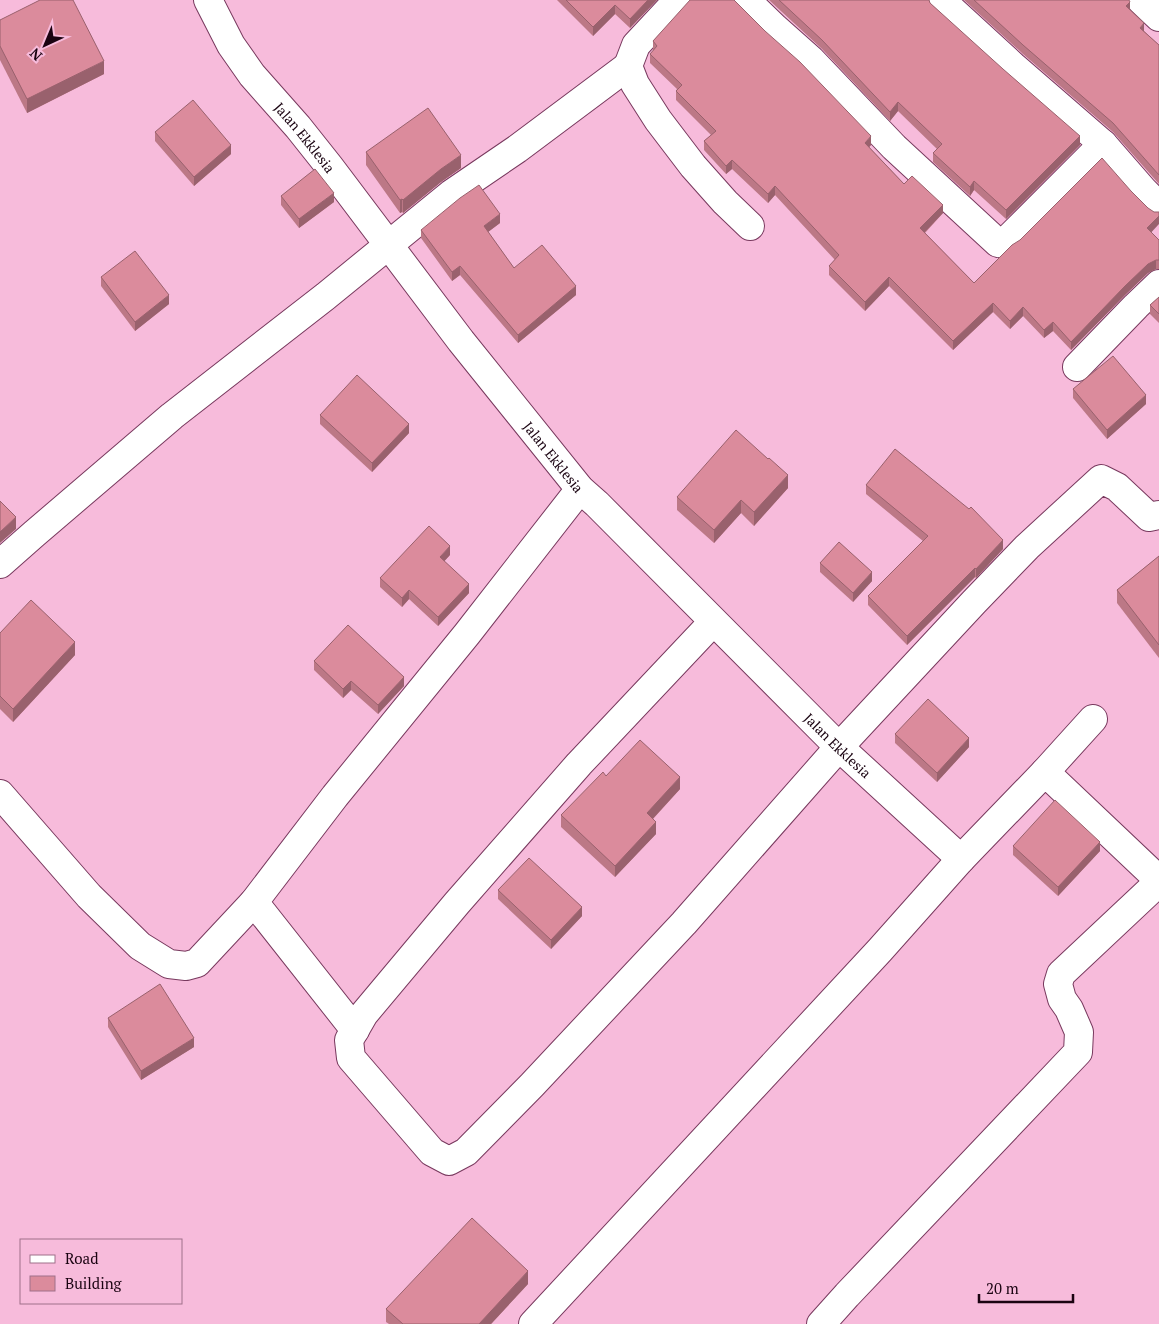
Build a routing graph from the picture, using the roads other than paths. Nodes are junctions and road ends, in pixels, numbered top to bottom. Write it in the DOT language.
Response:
graph roads {
  1 [pos="208,0"];
  2 [pos="678,0"];
  3 [pos="746,0"];
  4 [pos="941,0"];
  5 [pos="1141,0"];
  6 [pos="1159,17"];
  7 [pos="628,66"];
  8 [pos="1103,144"];
  9 [pos="1159,206"];
  10 [pos="750,226"];
  11 [pos="389,244"];
  12 [pos="1159,284"];
  13 [pos="1077,367"];
  14 [pos="580,489"];
  15 [pos="1159,515"];
  16 [pos="0,564"];
  17 [pos="713,622"];
  18 [pos="1093,719"];
  19 [pos="839,747"];
  20 [pos="1045,772"];
  21 [pos="0,794"];
  22 [pos="961,859"];
  23 [pos="1159,881"];
  24 [pos="254,902"];
  25 [pos="355,1030"];
  26 [pos="533,1324"];
  27 [pos="821,1324"];
  1 -- 11 [label="street, Jalan Ekklesia"];
  2 -- 7 [label="street"];
  3 -- 8 [label="street"];
  4 -- 8 [label="street"];
  5 -- 6 [label="street"];
  7 -- 10 [label="street"];
  7 -- 11 [label="street"];
  8 -- 9 [label="street"];
  11 -- 14 [label="street, Jalan Ekklesia"];
  11 -- 16 [label="street"];
  12 -- 13 [label="street"];
  14 -- 17 [label="street, Jalan Ekklesia"];
  14 -- 24 [label="street"];
  15 -- 19 [label="street"];
  17 -- 19 [label="street, Jalan Ekklesia"];
  17 -- 25 [label="street"];
  18 -- 20 [label="street"];
  19 -- 22 [label="street, Jalan Ekklesia"];
  19 -- 25 [label="street"];
  20 -- 22 [label="street"];
  20 -- 23 [label="street"];
  21 -- 24 [label="street"];
  22 -- 26 [label="street"];
  23 -- 27 [label="street"];
  24 -- 25 [label="street"];
}
